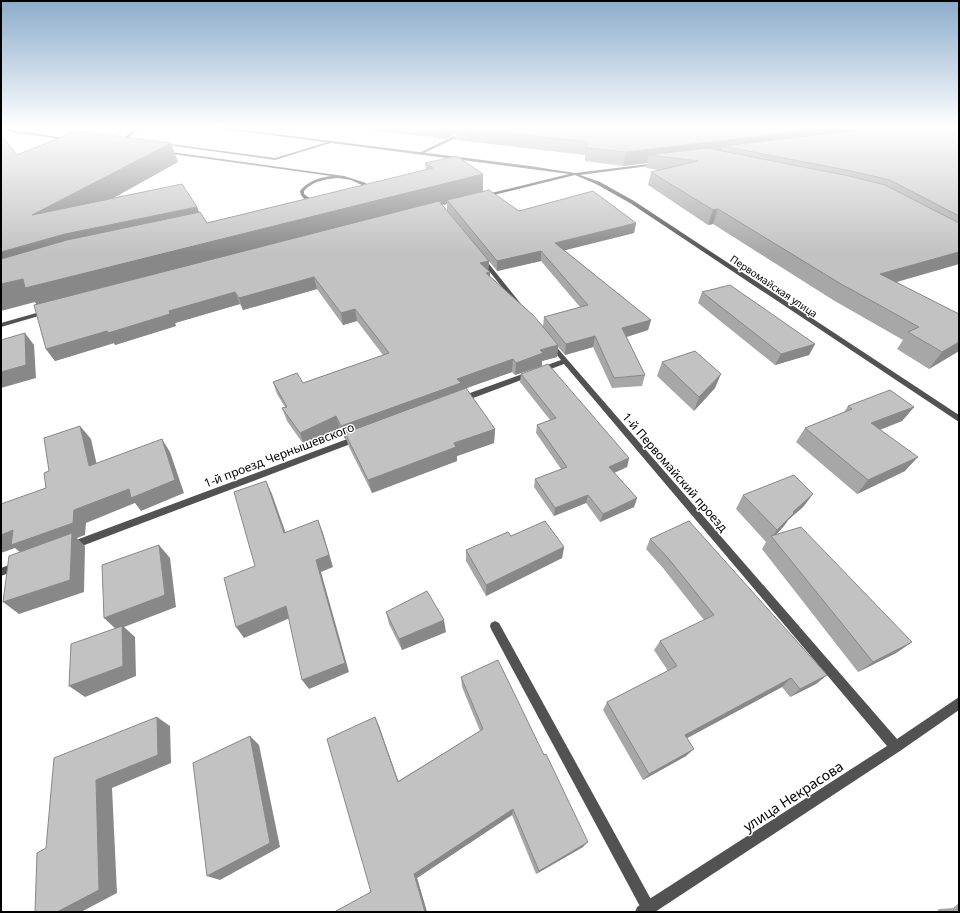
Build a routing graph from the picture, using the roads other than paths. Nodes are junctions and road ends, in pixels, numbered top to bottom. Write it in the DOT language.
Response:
graph roads {
  1 [pos="282,169"];
  2 [pos="535,169"];
  3 [pos="618,169"];
  4 [pos="575,174"];
  5 [pos="344,177"];
  6 [pos="477,198"];
  7 [pos="343,201"];
  8 [pos="312,208"];
  9 [pos="475,251"];
  10 [pos="55,310"];
  11 [pos="525,312"];
  12 [pos="1,325"];
  13 [pos="545,336"];
  14 [pos="565,361"];
  15 [pos="453,403"];
  16 [pos="959,420"];
  17 [pos="364,436"];
  18 [pos="60,550"];
  19 [pos="23,564"];
  20 [pos="1,572"];
  21 [pos="495,626"];
  22 [pos="959,704"];
  23 [pos="896,748"];
  24 [pos="645,910"];
  1 -- 5 [label="street"];
  2 -- 4 [label="street"];
  3 -- 4 [label="street"];
  4 -- 6 [label="street"];
  4 -- 16 [label="street, Первомайская улица"];
  5 -- 7 [label="street"];
  5 -- 7 [label="street"];
  7 -- 8 [label="street"];
  9 -- 11 [label="street"];
  10 -- 12 [label="street"];
  13 -- 14 [label="street, 1-й Первомайский проезд"];
  14 -- 15 [label="street"];
  14 -- 23 [label="street, 1-й Первомайский проезд"];
  17 -- 18 [label="street, 1-й проезд Чернышевского"];
  19 -- 20 [label="street"];
  21 -- 24 [label="street"];
  22 -- 23 [label="street, улица Некрасова"];
  23 -- 24 [label="street, улица Некрасова"];
}
